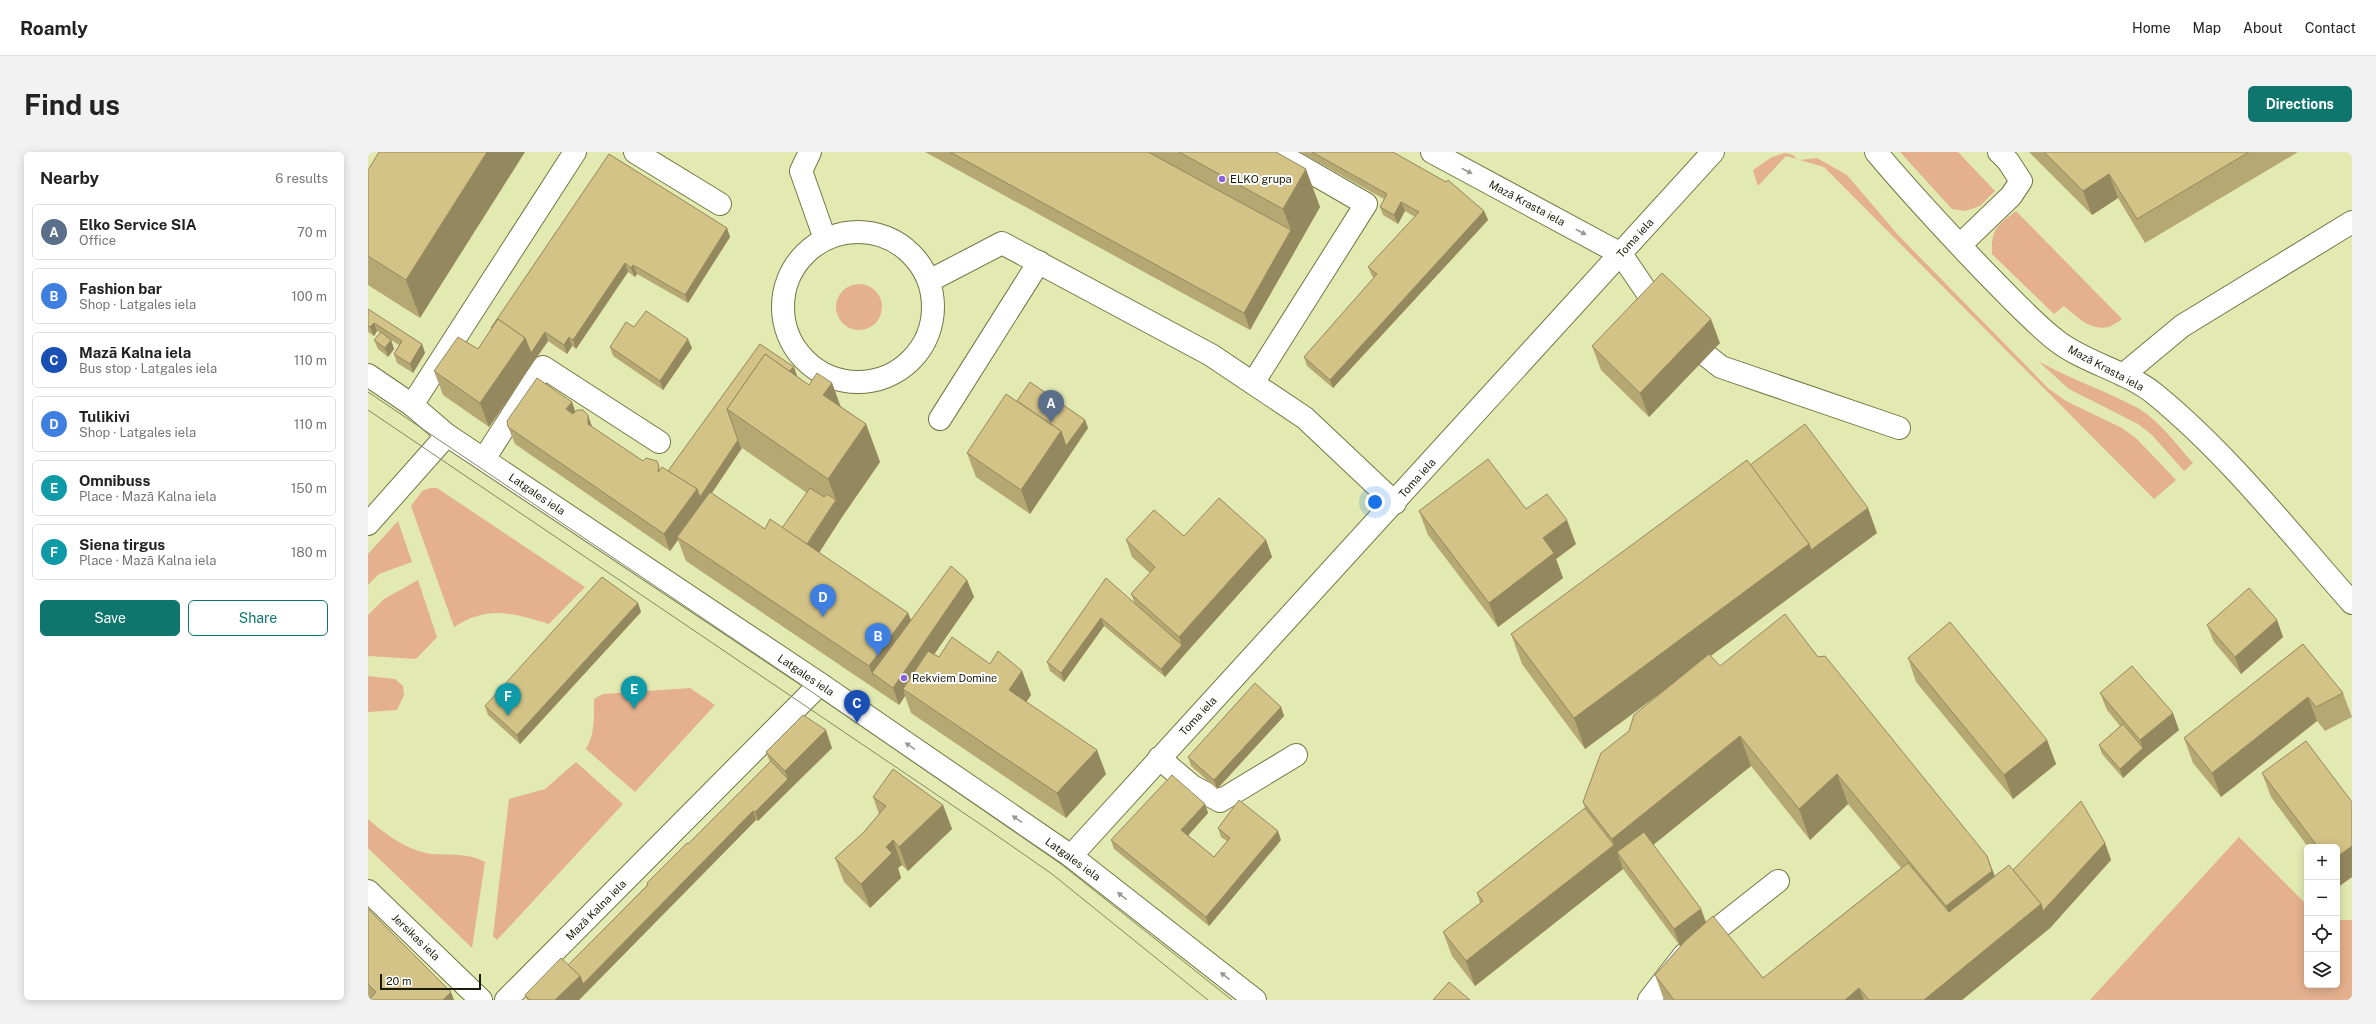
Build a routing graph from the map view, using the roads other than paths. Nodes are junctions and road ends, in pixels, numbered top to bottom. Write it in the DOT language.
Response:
graph roads {
  1 [pos="575,152"];
  2 [pos="635,152"];
  3 [pos="810,152"];
  4 [pos="1276,152"];
  5 [pos="1432,152"];
  6 [pos="1713,152"];
  7 [pos="1876,152"];
  8 [pos="1999,152"];
  9 [pos="720,204"];
  10 [pos="2352,222"];
  11 [pos="825,239"];
  12 [pos="1960,245"];
  13 [pos="1621,254"];
  14 [pos="1039,262"];
  15 [pos="929,281"];
  16 [pos="1659,310"];
  17 [pos="1707,356"];
  18 [pos="368,375"];
  19 [pos="2123,375"];
  20 [pos="1253,383"];
  21 [pos="412,405"];
  22 [pos="940,419"];
  23 [pos="1899,428"];
  24 [pos="446,435"];
  25 [pos="659,442"];
  26 [pos="484,459"];
  27 [pos="1395,503"];
  28 [pos="368,524"];
  29 [pos="2352,603"];
  30 [pos="820,684"];
  31 [pos="1296,755"];
  32 [pos="1159,758"];
  33 [pos="1070,856"];
  34 [pos="1778,881"];
  35 [pos="368,891"];
  36 [pos="481,1000"];
  37 [pos="506,1000"];
  38 [pos="1255,1000"];
  39 [pos="1649,1000"];
  1 -- 21 [label="street"];
  2 -- 9 [label="street"];
  3 -- 11 [label="street"];
  4 -- 20 [label="street"];
  5 -- 13 [label="street, Mazā Krasta iela, one-way"];
  6 -- 13 [label="street, Toma iela"];
  7 -- 12 [label="street, Mazā Krasta iela"];
  8 -- 12 [label="street"];
  10 -- 19 [label="street"];
  11 -- 15 [label="street"];
  11 -- 15 [label="street"];
  12 -- 19 [label="street, Mazā Krasta iela"];
  13 -- 16 [label="street"];
  13 -- 27 [label="street, Toma iela"];
  14 -- 15 [label="street"];
  14 -- 20 [label="street"];
  14 -- 22 [label="street"];
  17 -- 23 [label="street"];
  18 -- 21 [label="street, Latgales iela"];
  19 -- 29 [label="street, Mazā Krasta iela"];
  20 -- 27 [label="street"];
  21 -- 24 [label="street, Latgales iela"];
  24 -- 26 [label="street, Latgales iela"];
  24 -- 28 [label="street"];
  25 -- 26 [label="street"];
  26 -- 30 [label="street, Latgales iela"];
  27 -- 32 [label="street, Toma iela"];
  33 -- 30 [label="street, Latgales iela, one-way"];
  30 -- 37 [label="street, Mazā Kalna iela"];
  31 -- 32 [label="street"];
  32 -- 33 [label="street, Toma iela"];
  38 -- 33 [label="street, Latgales iela, one-way"];
  34 -- 39 [label="street"];
  35 -- 36 [label="street, Jersikas iela"];
}
